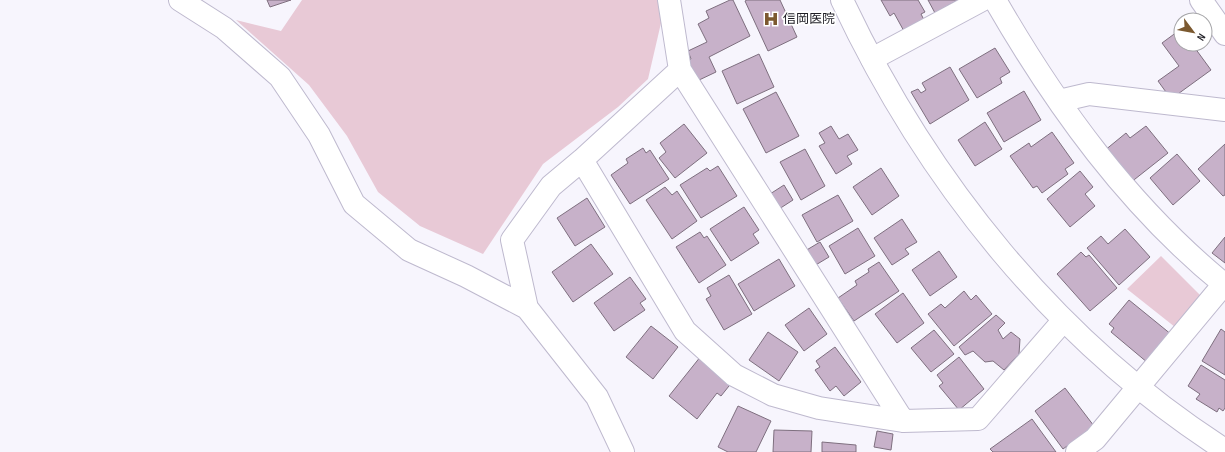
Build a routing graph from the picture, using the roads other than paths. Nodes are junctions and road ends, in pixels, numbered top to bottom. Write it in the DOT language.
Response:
graph roads {
  1 [pos="180,0"];
  2 [pos="669,0"];
  3 [pos="842,0"];
  4 [pos="982,0"];
  5 [pos="995,0"];
  6 [pos="1201,0"];
  7 [pos="1225,34"];
  8 [pos="872,59"];
  9 [pos="680,70"];
  10 [pos="1059,101"];
  11 [pos="1225,110"];
  12 [pos="582,160"];
  13 [pos="1225,284"];
  14 [pos="526,308"];
  15 [pos="1062,321"];
  16 [pos="1137,387"];
  17 [pos="903,421"];
  18 [pos="1225,450"];
  19 [pos="623,452"];
  20 [pos="1077,452"];
  1 -- 14 [label="street"];
  2 -- 9 [label="street"];
  3 -- 8 [label="street"];
  4 -- 8 [label="street"];
  5 -- 10 [label="street"];
  6 -- 7 [label="street"];
  8 -- 15 [label="street"];
  9 -- 12 [label="street"];
  9 -- 17 [label="street"];
  10 -- 11 [label="street"];
  10 -- 13 [label="street"];
  12 -- 14 [label="street"];
  12 -- 17 [label="street"];
  13 -- 16 [label="street"];
  14 -- 19 [label="street"];
  15 -- 16 [label="street"];
  15 -- 17 [label="street"];
  16 -- 18 [label="street"];
  16 -- 20 [label="street"];
}
